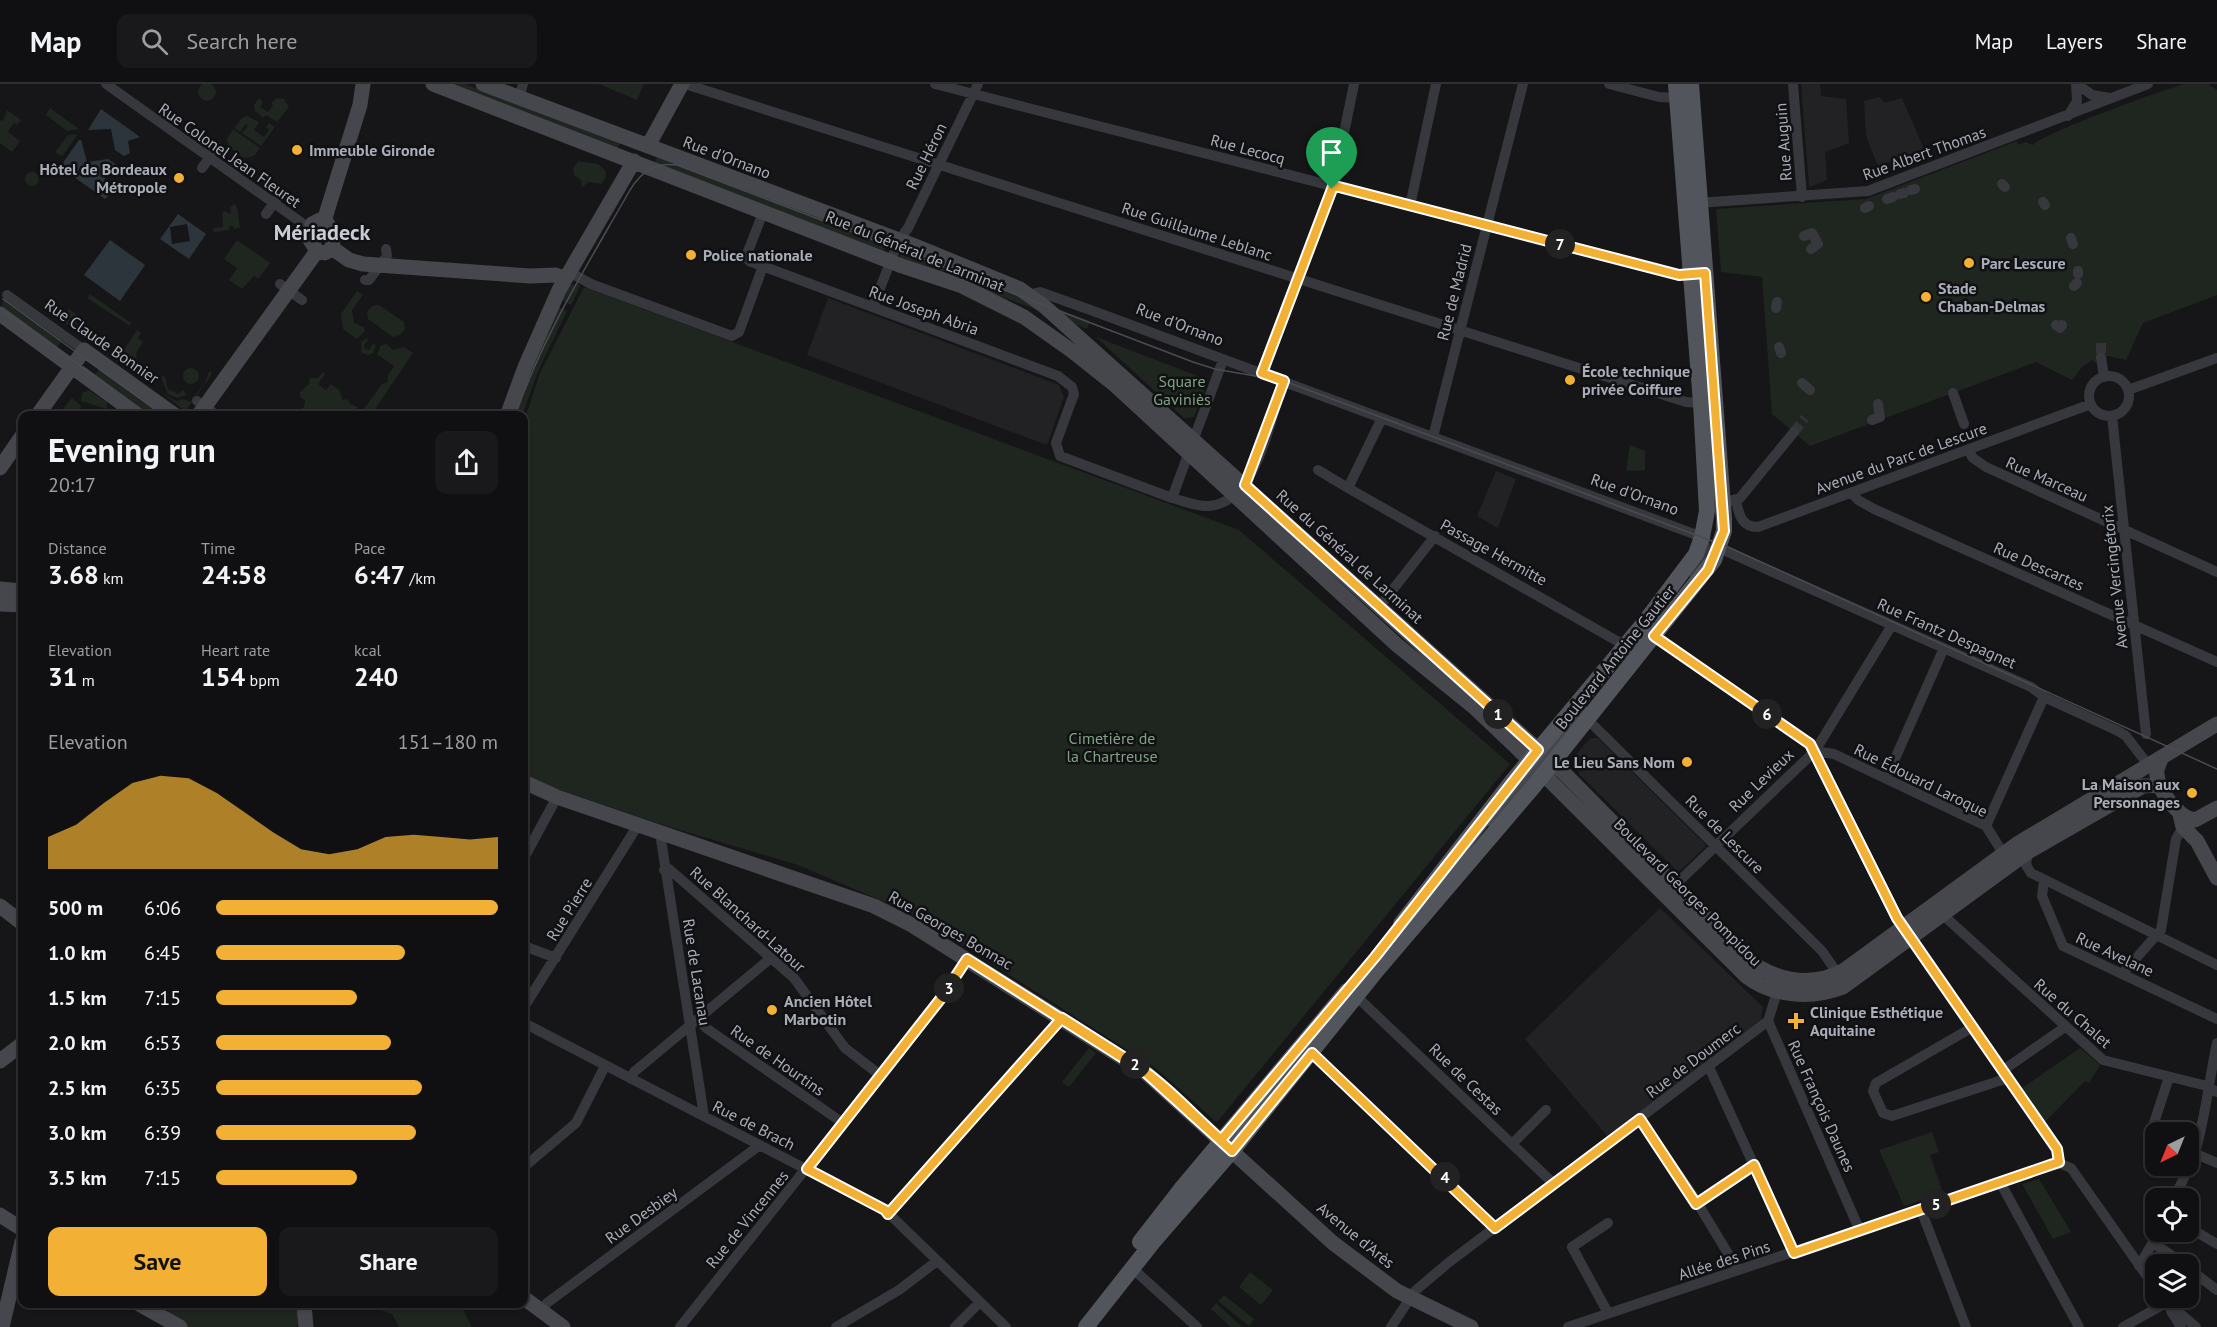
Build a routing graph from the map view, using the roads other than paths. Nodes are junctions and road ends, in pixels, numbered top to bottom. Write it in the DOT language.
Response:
graph roads {
  1 [pos="106,84"];
  2 [pos="363,84"];
  3 [pos="373,84"];
  4 [pos="433,84"];
  5 [pos="483,84"];
  6 [pos="683,84"];
  7 [pos="935,84"];
  8 [pos="1354,84"];
  9 [pos="1436,84"];
  10 [pos="1523,84"];
  11 [pos="1609,84"];
  12 [pos="1691,84"];
  13 [pos="1793,84"];
  14 [pos="2076,84"];
  15 [pos="2148,84"];
  16 [pos="975,89"];
  17 [pos="521,91"];
  18 [pos="1677,91"];
  19 [pos="2110,98"];
  20 [pos="360,105"];
  21 [pos="2068,116"];
  22 [pos="1678,119"];
  23 [pos="648,146"];
  24 [pos="217,147"];
  25 [pos="634,161"];
  26 [pos="939,165"];
  27 [pos="202,168"];
  28 [pos="1333,186"];
  29 [pos="281,193"];
  30 [pos="1802,197"];
  31 [pos="1699,204"];
  32 [pos="1410,206"];
  33 [pos="764,210"];
  34 [pos="266,214"];
  35 [pos="324,221"];
  36 [pos="1487,225"];
  37 [pos="309,228"];
  38 [pos="1804,236"];
  39 [pos="899,240"];
  40 [pos="1816,246"];
  41 [pos="386,249"];
  42 [pos="325,250"];
  43 [pos="890,261"];
  44 [pos="763,266"];
  45 [pos="1699,273"];
  46 [pos="1298,279"];
  47 [pos="365,280"];
  48 [pos="564,280"];
  49 [pos="280,284"];
  50 [pos="7,295"];
  51 [pos="1028,295"];
  52 [pos="302,300"];
  53 [pos="873,306"];
  54 [pos="0,314"];
  55 [pos="1460,330"];
  56 [pos="84,350"];
  57 [pos="2101,357"];
  58 [pos="2217,358"];
  59 [pos="1223,360"];
  60 [pos="71,367"];
  61 [pos="1262,373"];
  62 [pos="2104,377"];
  63 [pos="1284,381"];
  64 [pos="150,390"];
  65 [pos="2128,390"];
  66 [pos="1954,397"];
  67 [pos="1701,403"];
  68 [pos="2091,404"];
  69 [pos="1875,406"];
  70 [pos="198,408"];
  71 [pos="40,411"];
  72 [pos="132,411"];
  73 [pos="135,411"];
  74 [pos="169,411"];
  75 [pos="509,411"];
  76 [pos="2112,416"];
  77 [pos="1382,418"];
  78 [pos="1872,420"];
  79 [pos="1964,424"];
  80 [pos="1794,432"];
  81 [pos="18,437"];
  82 [pos="1433,437"];
  83 [pos="1191,445"];
  84 [pos="1968,450"];
  85 [pos="0,468"];
  86 [pos="1318,470"];
  87 [pos="1348,488"];
  88 [pos="1240,491"];
  89 [pos="1852,493"];
  90 [pos="1172,498"];
  91 [pos="1729,501"];
  92 [pos="2124,530"];
  93 [pos="1435,536"];
  94 [pos="1702,537"];
  95 [pos="1719,548"];
  96 [pos="2217,572"];
  97 [pos="0,590"];
  98 [pos="18,591"];
  99 [pos="0,604"];
  100 [pos="18,605"];
  101 [pos="1380,607"];
  102 [pos="1892,625"];
  103 [pos="2134,625"];
  104 [pos="1654,636"];
  105 [pos="1944,648"];
  106 [pos="1620,650"];
  107 [pos="2217,662"];
  108 [pos="2044,697"];
  109 [pos="1587,719"];
  110 [pos="2216,726"];
  111 [pos="2146,734"];
  112 [pos="1815,751"];
  113 [pos="1540,762"];
  114 [pos="2155,775"];
  115 [pos="1886,779"];
  116 [pos="528,784"];
  117 [pos="557,797"];
  118 [pos="2217,808"];
  119 [pos="2200,819"];
  120 [pos="2182,820"];
  121 [pos="638,825"];
  122 [pos="1986,826"];
  123 [pos="660,833"];
  124 [pos="2197,841"];
  125 [pos="1716,845"];
  126 [pos="528,851"];
  127 [pos="2028,852"];
  128 [pos="2003,854"];
  129 [pos="1461,861"];
  130 [pos="664,870"];
  131 [pos="2217,878"];
  132 [pos="2044,880"];
  133 [pos="1674,886"];
  134 [pos="0,906"];
  135 [pos="1942,914"];
  136 [pos="18,920"];
  137 [pos="1907,933"];
  138 [pos="2157,936"];
  139 [pos="528,948"];
  140 [pos="556,958"];
  141 [pos="771,958"];
  142 [pos="967,959"];
  143 [pos="2217,965"];
  144 [pos="1838,974"];
  145 [pos="2122,974"];
  146 [pos="1777,992"];
  147 [pos="1356,996"];
  148 [pos="528,1001"];
  149 [pos="1062,1018"];
  150 [pos="2217,1019"];
  151 [pos="694,1022"];
  152 [pos="1768,1022"];
  153 [pos="528,1025"];
  154 [pos="1973,1027"];
  155 [pos="2065,1027"];
  156 [pos="2217,1043"];
  157 [pos="18,1047"];
  158 [pos="1312,1053"];
  159 [pos="0,1061"];
  160 [pos="604,1066"];
  161 [pos="1709,1067"];
  162 [pos="2005,1074"];
  163 [pos="880,1075"];
  164 [pos="2169,1077"];
  165 [pos="631,1079"];
  166 [pos="2213,1090"];
  167 [pos="1546,1110"];
  168 [pos="704,1116"];
  169 [pos="1640,1119"];
  170 [pos="2154,1122"];
  171 [pos="843,1123"];
  172 [pos="2199,1136"];
  173 [pos="1512,1144"];
  174 [pos="760,1145"];
  175 [pos="1227,1146"];
  176 [pos="2199,1155"];
  177 [pos="2059,1162"];
  178 [pos="2217,1163"];
  179 [pos="528,1164"];
  180 [pos="1754,1165"];
  181 [pos="807,1169"];
  182 [pos="2000,1182"];
  183 [pos="1554,1184"];
  184 [pos="1696,1204"];
  185 [pos="1921,1210"];
  186 [pos="888,1214"];
  187 [pos="0,1215"];
  188 [pos="1608,1223"];
  189 [pos="18,1226"];
  190 [pos="1495,1228"];
  191 [pos="1860,1231"];
  192 [pos="2199,1233"];
  193 [pos="2153,1243"];
  194 [pos="2217,1244"];
  195 [pos="1794,1253"];
  196 [pos="2169,1254"];
  197 [pos="18,1258"];
  198 [pos="937,1261"];
  199 [pos="2139,1266"];
  200 [pos="1132,1269"];
  201 [pos="1738,1270"];
  202 [pos="2145,1274"];
  203 [pos="2199,1276"];
  204 [pos="2217,1290"];
  205 [pos="1410,1298"];
  206 [pos="528,1301"];
  207 [pos="980,1302"];
  208 [pos="146,1308"];
  209 [pos="304,1308"];
  210 [pos="2152,1308"];
  211 [pos="2172,1308"];
  212 [pos="541,1311"];
  213 [pos="1608,1313"];
  214 [pos="1,1326"];
  215 [pos="2189,1326"];
  216 [pos="180,1327"];
  217 [pos="306,1327"];
  218 [pos="563,1327"];
  219 [pos="680,1327"];
  220 [pos="836,1327"];
  221 [pos="955,1327"];
  222 [pos="1006,1327"];
  223 [pos="1072,1327"];
  224 [pos="1086,1327"];
  225 [pos="1197,1327"];
  226 [pos="1391,1327"];
  227 [pos="1470,1327"];
  228 [pos="1568,1327"];
  229 [pos="1966,1327"];
  230 [pos="2079,1327"];
  231 [pos="2123,1327"];
  1 -- 37 [label="street, Rue Colonel Jean Fleuret"];
  2 -- 20 [label="main road"];
  3 -- 20 [label="main road"];
  4 -- 25 [label="main road, Rue du Général de Larminat"];
  5 -- 17 [label="main road, Rue d'Ornano"];
  6 -- 23 [label="main road"];
  6 -- 26 [label="street, Rue Guillaume Leblanc"];
  7 -- 16 [label="street, Rue Lecocq"];
  8 -- 28 [label="street"];
  9 -- 32 [label="street"];
  10 -- 36 [label="street, Rue de Madrid"];
  11 -- 18 [label="street"];
  12 -- 31 [label="main road"];
  13 -- 30 [label="street, Rue Auguin"];
  14 -- 19 [label="street"];
  14 -- 21 [label="street"];
  15 -- 19 [label="street, Rue Albert Thomas"];
  16 -- 26 [label="street, Rue Héron"];
  16 -- 28 [label="street, Rue Lecocq"];
  17 -- 23 [label="main road, Rue d'Ornano"];
  18 -- 22 [label="main road"];
  19 -- 21 [label="street, Rue Albert Thomas"];
  20 -- 35 [label="main road"];
  21 -- 30 [label="street, Rue Albert Thomas"];
  22 -- 31 [label="street"];
  22 -- 45 [label="main road"];
  23 -- 39 [label="main road, Rue d'Ornano"];
  24 -- 27 [label="street"];
  25 -- 33 [label="main road, Rue du Général de Larminat"];
  25 -- 48 [label="main road"];
  26 -- 39 [label="street, Rue Héron"];
  26 -- 46 [label="street, Rue Guillaume Leblanc"];
  28 -- 32 [label="street, Rue Lecocq"];
  28 -- 46 [label="street"];
  29 -- 34 [label="street"];
  30 -- 31 [label="street, Rue Albert Thomas"];
  31 -- 45 [label="main road"];
  32 -- 36 [label="street, Rue Lecocq"];
  33 -- 43 [label="main road, Rue du Général de Larminat"];
  33 -- 44 [label="street"];
  35 -- 37 [label="main road"];
  35 -- 42 [label="main road"];
  36 -- 45 [label="street, Rue Lecocq"];
  36 -- 55 [label="street, Rue de Madrid"];
  37 -- 42 [label="main road"];
  38 -- 40 [label="street"];
  39 -- 43 [label="street, Rue Héron"];
  39 -- 51 [label="main road, Rue d'Ornano"];
  41 -- 47 [label="street"];
  42 -- 48 [label="main road"];
  42 -- 70 [label="main road"];
  43 -- 53 [label="street"];
  43 -- 83 [label="main road, Rue du Général de Larminat"];
  44 -- 48 [label="street"];
  44 -- 53 [label="street, Rue Joseph Abria"];
  45 -- 67 [label="main road"];
  45 -- 91 [label="main road, Boulevard Antoine Gautier"];
  46 -- 55 [label="street, Rue Guillaume Leblanc"];
  46 -- 61 [label="street"];
  48 -- 75 [label="main road"];
  49 -- 52 [label="street"];
  50 -- 56 [label="street, Rue Claude Bonnier"];
  51 -- 59 [label="street, Rue d'Ornano"];
  51 -- 83 [label="main road, Rue du Général de Larminat"];
  53 -- 90 [label="street, Rue Joseph Abria"];
  54 -- 60 [label="main road"];
  55 -- 67 [label="street, Rue Guillaume Leblanc"];
  55 -- 82 [label="street, Rue de Madrid"];
  56 -- 60 [label="main road"];
  56 -- 74 [label="main road, Rue Claude Bonnier"];
  57 -- 62 [label="street"];
  58 -- 65 [label="street"];
  59 -- 61 [label="street, Rue d'Ornano"];
  59 -- 83 [label="street"];
  60 -- 71 [label="main road"];
  60 -- 72 [label="main road"];
  61 -- 63 [label="street, Rue d'Ornano"];
  62 -- 65 [label="street"];
  62 -- 68 [label="street"];
  63 -- 77 [label="street, Rue d'Ornano"];
  63 -- 88 [label="street"];
  64 -- 73 [label="street"];
  65 -- 76 [label="street"];
  66 -- 79 [label="street"];
  67 -- 94 [label="main road"];
  68 -- 76 [label="street"];
  68 -- 84 [label="street, Avenue du Parc de Lescure"];
  69 -- 78 [label="street"];
  76 -- 92 [label="street, Avenue Vercingétorix"];
  77 -- 82 [label="street, Rue d'Ornano"];
  77 -- 87 [label="street"];
  80 -- 91 [label="street"];
  81 -- 85 [label="main road"];
  82 -- 94 [label="street, Rue d'Ornano"];
  83 -- 88 [label="main road, Rue du Général de Larminat"];
  83 -- 90 [label="street"];
  84 -- 89 [label="street, Avenue du Parc de Lescure"];
  84 -- 92 [label="street, Rue Marceau"];
  86 -- 87 [label="street, Passage Hermitte"];
  87 -- 93 [label="street, Passage Hermitte"];
  88 -- 90 [label="street"];
  88 -- 101 [label="main road, Rue du Général de Larminat"];
  88 -- 113 [label="main road, Rue du Général de Larminat"];
  89 -- 91 [label="street, Avenue du Parc de Lescure"];
  89 -- 103 [label="street, Rue Descartes"];
  91 -- 95 [label="main road, Boulevard Antoine Gautier"];
  92 -- 96 [label="street, Rue Marceau"];
  92 -- 103 [label="street, Avenue Vercingétorix"];
  93 -- 101 [label="street"];
  93 -- 106 [label="street, Passage Hermitte"];
  94 -- 104 [label="street, Boulevard Antoine Gautier"];
  94 -- 106 [label="main road, Boulevard Antoine Gautier"];
  95 -- 102 [label="street, Rue Frantz Despagnet"];
  95 -- 104 [label="main road, Boulevard Antoine Gautier"];
  97 -- 98 [label="main road"];
  99 -- 100 [label="main road"];
  101 -- 113 [label="main road, Rue du Général de Larminat"];
  102 -- 105 [label="street, Rue Frantz Despagnet"];
  102 -- 112 [label="street, Rue Levieux"];
  103 -- 107 [label="street, Rue Descartes"];
  103 -- 111 [label="street, Avenue Vercingétorix"];
  104 -- 109 [label="main road, Boulevard Antoine Gautier"];
  104 -- 112 [label="street"];
  105 -- 108 [label="street, Rue Frantz Despagnet"];
  105 -- 115 [label="street"];
  106 -- 113 [label="main road, Boulevard Antoine Gautier"];
  108 -- 114 [label="street, Rue Frantz Despagnet"];
  108 -- 122 [label="street"];
  109 -- 113 [label="main road, Boulevard Antoine Gautier"];
  109 -- 125 [label="street, Rue de Lescure"];
  110 -- 114 [label="main road"];
  112 -- 115 [label="street, Rue Édouard Laroque"];
  112 -- 125 [label="street, Rue Levieux"];
  112 -- 137 [label="street"];
  113 -- 129 [label="main road, Boulevard Antoine Gautier"];
  113 -- 133 [label="main road, Boulevard Georges Pompidou"];
  113 -- 146 [label="main road, Boulevard Georges Pompidou"];
  114 -- 120 [label="main road"];
  114 -- 127 [label="main road, Boulevard Georges Pompidou"];
  114 -- 128 [label="main road, Boulevard Georges Pompidou"];
  115 -- 122 [label="street, Rue Édouard Laroque"];
  116 -- 117 [label="main road, Rue Georges Bonnac"];
  117 -- 121 [label="main road, Rue Georges Bonnac"];
  117 -- 126 [label="street"];
  118 -- 119 [label="main road"];
  119 -- 120 [label="main road"];
  119 -- 124 [label="main road"];
  120 -- 124 [label="main road"];
  120 -- 138 [label="street"];
  121 -- 123 [label="main road, Rue Georges Bonnac"];
  121 -- 140 [label="street, Rue Pierre"];
  122 -- 128 [label="street, Rue Édouard Laroque"];
  123 -- 130 [label="street, Rue de Lacanau"];
  123 -- 142 [label="main road, Rue Georges Bonnac"];
  124 -- 131 [label="main road"];
  125 -- 133 [label="street, Rue Levieux"];
  125 -- 144 [label="street, Rue de Lescure"];
  127 -- 132 [label="street"];
  127 -- 135 [label="main road, Boulevard Georges Pompidou"];
  128 -- 137 [label="main road, Boulevard Georges Pompidou"];
  129 -- 147 [label="main road, Boulevard Antoine Gautier"];
  129 -- 175 [label="main road, Boulevard Antoine Gautier"];
  130 -- 141 [label="street, Rue Blanchard-Latour"];
  130 -- 151 [label="street, Rue de Lacanau"];
  132 -- 138 [label="street"];
  132 -- 145 [label="street, Rue Avelane"];
  133 -- 144 [label="main road, Boulevard Georges Pompidou"];
  134 -- 136 [label="main road"];
  135 -- 137 [label="main road, Boulevard Georges Pompidou"];
  135 -- 155 [label="street, Rue du Chalet"];
  137 -- 144 [label="main road, Boulevard Georges Pompidou"];
  137 -- 146 [label="main road, Boulevard Georges Pompidou"];
  137 -- 154 [label="street"];
  138 -- 143 [label="street"];
  138 -- 145 [label="street"];
  139 -- 140 [label="street"];
  140 -- 148 [label="street, Rue Pierre"];
  141 -- 151 [label="street"];
  141 -- 163 [label="street, Rue Blanchard-Latour"];
  142 -- 149 [label="main road, Rue Georges Bonnac"];
  142 -- 163 [label="street, Rue de Vincennes"];
  145 -- 150 [label="street, Rue Avelane"];
  146 -- 152 [label="street"];
  147 -- 158 [label="main road, Boulevard Antoine Gautier"];
  147 -- 173 [label="street, Rue de Cestas"];
  149 -- 175 [label="main road, Rue Georges Bonnac"];
  149 -- 186 [label="street"];
  151 -- 165 [label="street"];
  151 -- 168 [label="street, Rue de Lacanau"];
  151 -- 171 [label="street, Rue de Hourtins"];
  152 -- 161 [label="street, Rue de Doumerc"];
  152 -- 191 [label="street, Rue François Daunes"];
  153 -- 160 [label="street, Rue de Brach"];
  154 -- 162 [label="street"];
  154 -- 162 [label="street"];
  155 -- 162 [label="street"];
  155 -- 164 [label="street, Rue du Chalet"];
  156 -- 166 [label="street"];
  157 -- 159 [label="main road"];
  158 -- 175 [label="main road, Boulevard Antoine Gautier"];
  158 -- 190 [label="street"];
  160 -- 165 [label="street, Rue de Brach"];
  160 -- 179 [label="street"];
  161 -- 169 [label="street, Rue de Doumerc"];
  161 -- 180 [label="street"];
  162 -- 177 [label="street"];
  163 -- 171 [label="street, Rue de Vincennes"];
  164 -- 166 [label="street, Rue du Chalet"];
  164 -- 170 [label="street"];
  165 -- 168 [label="street, Rue de Brach"];
  166 -- 172 [label="street"];
  167 -- 173 [label="street"];
  168 -- 174 [label="street, Rue de Brach"];
  169 -- 183 [label="street, Rue de Doumerc"];
  169 -- 184 [label="street"];
  171 -- 181 [label="street, Rue de Vincennes"];
  173 -- 183 [label="street, Rue de Cestas"];
  174 -- 181 [label="street, Rue de Brach"];
  174 -- 212 [label="street, Rue Desbiey"];
  175 -- 200 [label="main road"];
  175 -- 205 [label="main road, Avenue d'Arès"];
  175 -- 223 [label="main road"];
  176 -- 178 [label="street"];
  177 -- 182 [label="street, Allée des Pins"];
  177 -- 199 [label="street"];
  180 -- 184 [label="street"];
  180 -- 195 [label="street"];
  181 -- 186 [label="street, Rue de Brach"];
  181 -- 219 [label="street, Rue de Vincennes"];
  182 -- 185 [label="street, Allée des Pins"];
  182 -- 230 [label="street"];
  183 -- 190 [label="street, Rue de Doumerc"];
  184 -- 201 [label="street"];
  185 -- 191 [label="street, Allée des Pins"];
  185 -- 229 [label="street"];
  186 -- 198 [label="street, Rue de Brach"];
  187 -- 189 [label="main road"];
  188 -- 213 [label="street"];
  190 -- 205 [label="street, Rue de Doumerc"];
  191 -- 195 [label="street, Allée des Pins"];
  192 -- 194 [label="street"];
  193 -- 196 [label="street"];
  193 -- 199 [label="street"];
  195 -- 201 [label="street, Allée des Pins"];
  197 -- 214 [label="main road"];
  198 -- 207 [label="street, Rue de Brach"];
  198 -- 220 [label="street"];
  199 -- 202 [label="street"];
  200 -- 224 [label="main road"];
  200 -- 225 [label="street"];
  201 -- 213 [label="street, Allée des Pins"];
  203 -- 204 [label="street"];
  205 -- 226 [label="street, Rue de Doumerc"];
  205 -- 227 [label="main road, Avenue d'Arès"];
  206 -- 212 [label="main road"];
  207 -- 221 [label="street"];
  207 -- 222 [label="street, Rue de Brach"];
  208 -- 216 [label="main road"];
  209 -- 217 [label="main road"];
  210 -- 231 [label="street"];
  211 -- 215 [label="street"];
  212 -- 218 [label="main road"];
  213 -- 228 [label="street, Allée des Pins"];
}
